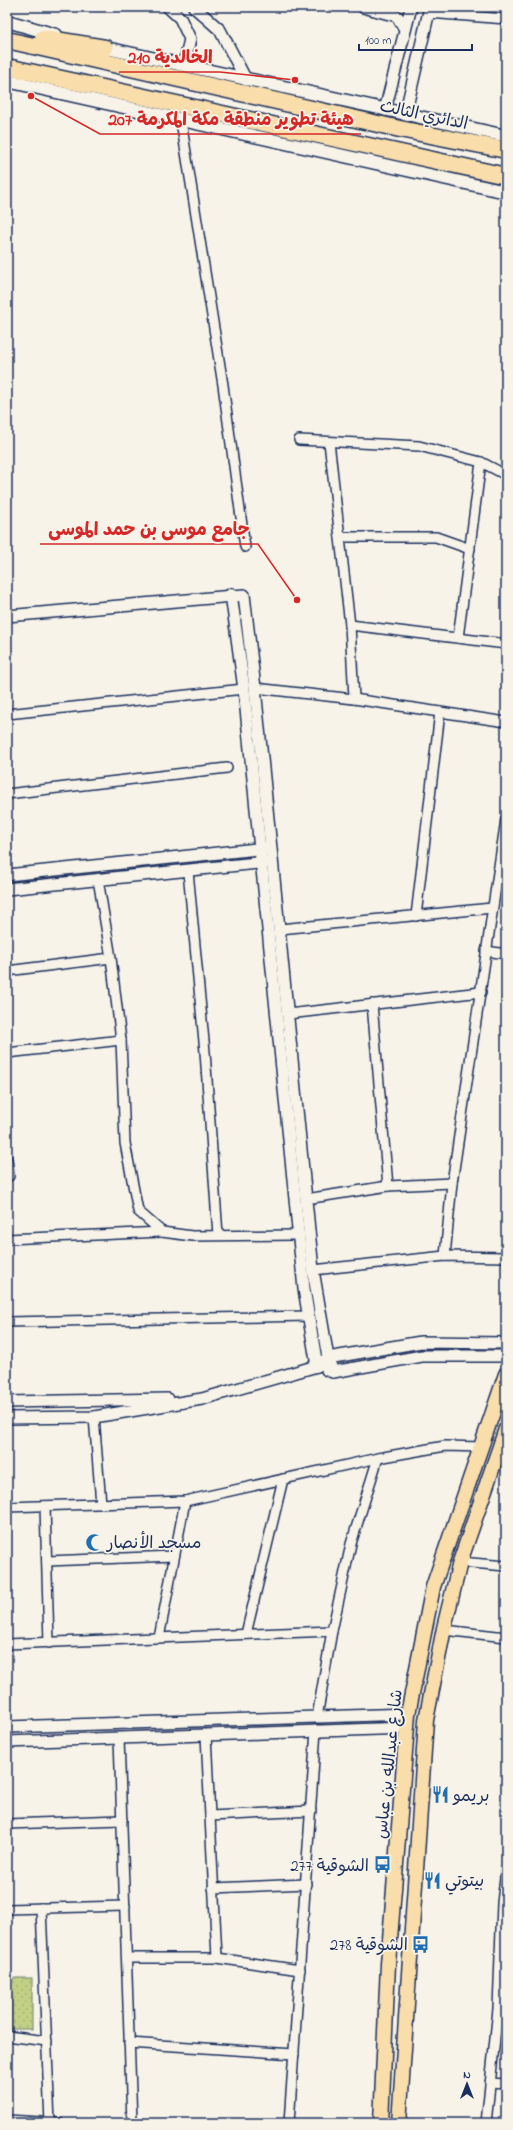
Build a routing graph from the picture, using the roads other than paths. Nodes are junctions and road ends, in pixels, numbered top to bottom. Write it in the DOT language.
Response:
graph roads {
  1 [pos="168,7"];
  2 [pos="194,7"];
  3 [pos="363,7"];
  4 [pos="411,7"];
  5 [pos="429,10"];
  6 [pos="506,19"];
  7 [pos="7,22"];
  8 [pos="405,29"];
  9 [pos="7,33"];
  10 [pos="7,40"];
  11 [pos="105,48"];
  12 [pos="180,65"];
  13 [pos="7,67"];
  14 [pos="246,80"];
  15 [pos="7,81"];
  16 [pos="385,110"];
  17 [pos="404,116"];
  18 [pos="181,121"];
  19 [pos="506,136"];
  20 [pos="506,150"];
  21 [pos="506,176"];
  22 [pos="506,192"];
  23 [pos="299,440"];
  24 [pos="329,442"];
  25 [pos="481,462"];
  26 [pos="506,475"];
  27 [pos="340,537"];
  28 [pos="245,547"];
  29 [pos="470,549"];
  30 [pos="230,594"];
  31 [pos="7,616"];
  32 [pos="350,626"];
  33 [pos="458,638"];
  34 [pos="506,644"];
  35 [pos="255,688"];
  36 [pos="244,689"];
  37 [pos="354,699"];
  38 [pos="440,712"];
  39 [pos="7,714"];
  40 [pos="506,722"];
  41 [pos="227,768"];
  42 [pos="7,794"];
  43 [pos="506,820"];
  44 [pos="272,848"];
  45 [pos="260,849"];
  46 [pos="273,861"];
  47 [pos="261,864"];
  48 [pos="188,871"];
  49 [pos="7,875"];
  50 [pos="98,880"];
  51 [pos="7,889"];
  52 [pos="492,908"];
  53 [pos="416,916"];
  54 [pos="280,929"];
  55 [pos="486,951"];
  56 [pos="506,954"];
  57 [pos="111,958"];
  58 [pos="7,970"];
  59 [pos="481,992"];
  60 [pos="372,1004"];
  61 [pos="288,1014"];
  62 [pos="120,1040"];
  63 [pos="7,1053"];
  64 [pos="7,1159"];
  65 [pos="9,1176"];
  66 [pos="452,1183"];
  67 [pos="388,1186"];
  68 [pos="306,1199"];
  69 [pos="162,1232"];
  70 [pos="218,1235"];
  71 [pos="298,1235"];
  72 [pos="7,1239"];
  73 [pos="445,1256"];
  74 [pos="506,1257"];
  75 [pos="313,1270"];
  76 [pos="308,1316"];
  77 [pos="7,1322"];
  78 [pos="506,1343"];
  79 [pos="506,1356"];
  80 [pos="328,1358"];
  81 [pos="317,1366"];
  82 [pos="333,1372"];
  83 [pos="506,1374"];
  84 [pos="202,1399"];
  85 [pos="7,1402"];
  86 [pos="94,1417"];
  87 [pos="7,1418"];
  88 [pos="506,1429"];
  89 [pos="482,1447"];
  90 [pos="378,1458"];
  91 [pos="283,1479"];
  92 [pos="185,1501"];
  93 [pos="101,1504"];
  94 [pos="45,1506"];
  95 [pos="7,1507"];
  96 [pos="174,1556"];
  97 [pos="47,1562"];
  98 [pos="460,1562"];
  99 [pos="506,1566"];
  100 [pos="332,1630"];
  101 [pos="444,1630"];
  102 [pos="246,1634"];
  103 [pos="159,1638"];
  104 [pos="506,1638"];
  105 [pos="49,1643"];
  106 [pos="7,1644"];
  107 [pos="317,1717"];
  108 [pos="407,1721"];
  109 [pos="7,1727"];
  110 [pos="316,1730"];
  111 [pos="206,1735"];
  112 [pos="119,1738"];
  113 [pos="7,1742"];
  114 [pos="311,1811"];
  115 [pos="210,1816"];
  116 [pos="122,1820"];
  117 [pos="7,1824"];
  118 [pos="506,1868"];
  119 [pos="306,1884"];
  120 [pos="213,1888"];
  121 [pos="125,1906"];
  122 [pos="41,1908"];
  123 [pos="7,1909"];
  124 [pos="503,1957"];
  125 [pos="126,1958"];
  126 [pos="217,1958"];
  127 [pos="300,1970"];
  128 [pos="502,2009"];
  129 [pos="7,2036"];
  130 [pos="47,2041"];
  131 [pos="130,2043"];
  132 [pos="294,2054"];
  133 [pos="490,2083"];
  134 [pos="506,2084"];
  135 [pos="7,2120"];
  136 [pos="53,2123"];
  137 [pos="132,2123"];
  138 [pos="290,2123"];
  139 [pos="381,2123"];
  140 [pos="399,2123"];
  141 [pos="486,2123"];
  1 -- 12 [label="street"];
  2 -- 14 [label="street"];
  3 -- 8 [label="street"];
  4 -- 8 [label="street"];
  5 -- 6 [label="street"];
  5 -- 17 [label="street"];
  7 -- 11 [label="main road"];
  8 -- 16 [label="street"];
  9 -- 11 [label="highway"];
  10 -- 20 [label="highway, الدائري الثالث"];
  11 -- 12 [label="main road"];
  12 -- 14 [label="main road"];
  13 -- 21 [label="highway"];
  14 -- 16 [label="main road"];
  15 -- 18 [label="main road"];
  16 -- 17 [label="main road"];
  17 -- 19 [label="main road"];
  18 -- 22 [label="main road"];
  18 -- 28 [label="street"];
  23 -- 24 [label="street"];
  24 -- 25 [label="street"];
  24 -- 27 [label="street"];
  25 -- 26 [label="street"];
  25 -- 29 [label="street"];
  27 -- 29 [label="street"];
  27 -- 32 [label="street"];
  29 -- 33 [label="street"];
  30 -- 31 [label="street"];
  30 -- 35 [label="street"];
  30 -- 36 [label="street"];
  32 -- 33 [label="street"];
  32 -- 37 [label="street"];
  33 -- 34 [label="street"];
  35 -- 37 [label="street"];
  35 -- 44 [label="street"];
  36 -- 39 [label="street"];
  36 -- 45 [label="street"];
  37 -- 38 [label="street"];
  38 -- 40 [label="street"];
  38 -- 53 [label="street"];
  41 -- 42 [label="street"];
  43 -- 52 [label="street"];
  44 -- 45 [label="street"];
  44 -- 46 [label="street"];
  45 -- 47 [label="street"];
  45 -- 49 [label="street"];
  46 -- 47 [label="street"];
  46 -- 54 [label="street"];
  47 -- 48 [label="street"];
  47 -- 71 [label="street"];
  48 -- 50 [label="street"];
  48 -- 70 [label="street"];
  50 -- 51 [label="street"];
  50 -- 57 [label="street"];
  52 -- 53 [label="street"];
  52 -- 55 [label="street"];
  53 -- 54 [label="street"];
  54 -- 61 [label="street"];
  55 -- 56 [label="street"];
  55 -- 59 [label="street"];
  57 -- 58 [label="street"];
  57 -- 62 [label="street"];
  59 -- 60 [label="street"];
  59 -- 66 [label="street"];
  60 -- 61 [label="street"];
  60 -- 67 [label="street"];
  61 -- 68 [label="street"];
  62 -- 63 [label="street"];
  62 -- 69 [label="street"];
  64 -- 65 [label="street"];
  66 -- 67 [label="street"];
  66 -- 73 [label="street"];
  67 -- 68 [label="street"];
  68 -- 75 [label="street"];
  69 -- 70 [label="street"];
  69 -- 72 [label="street"];
  70 -- 71 [label="street"];
  71 -- 76 [label="street"];
  73 -- 74 [label="street"];
  73 -- 75 [label="street"];
  75 -- 80 [label="street"];
  76 -- 77 [label="street"];
  76 -- 81 [label="street"];
  78 -- 80 [label="street"];
  79 -- 82 [label="street"];
  80 -- 81 [label="street"];
  80 -- 82 [label="street"];
  81 -- 82 [label="street"];
  81 -- 84 [label="street"];
  83 -- 89 [label="main road, شارع عبدالله بن عباس"];
  84 -- 85 [label="street"];
  84 -- 86 [label="street"];
  86 -- 87 [label="street"];
  86 -- 93 [label="street"];
  88 -- 98 [label="main road, شارع عبدالله بن عباس"];
  89 -- 90 [label="street"];
  89 -- 108 [label="main road, شارع عبدالله بن عباس"];
  90 -- 91 [label="street"];
  90 -- 100 [label="street"];
  91 -- 92 [label="street"];
  91 -- 102 [label="street"];
  92 -- 93 [label="street"];
  92 -- 96 [label="street"];
  93 -- 94 [label="street"];
  94 -- 95 [label="street"];
  94 -- 97 [label="street"];
  96 -- 97 [label="street"];
  96 -- 103 [label="street"];
  97 -- 105 [label="street"];
  98 -- 99 [label="street"];
  98 -- 101 [label="main road, شارع عبدالله بن عباس"];
  100 -- 102 [label="street"];
  100 -- 107 [label="street"];
  101 -- 104 [label="street"];
  101 -- 140 [label="main road, شارع عبدالله بن عباس"];
  102 -- 103 [label="street"];
  103 -- 105 [label="street"];
  105 -- 106 [label="street"];
  107 -- 108 [label="street"];
  107 -- 109 [label="street"];
  108 -- 110 [label="street"];
  108 -- 139 [label="main road, شارع عبدالله بن عباس"];
  110 -- 111 [label="street"];
  110 -- 114 [label="street"];
  111 -- 112 [label="street"];
  111 -- 115 [label="street"];
  112 -- 113 [label="street"];
  112 -- 116 [label="street"];
  114 -- 115 [label="street"];
  114 -- 119 [label="street"];
  115 -- 120 [label="street"];
  116 -- 117 [label="street"];
  116 -- 121 [label="street"];
  118 -- 124 [label="street"];
  119 -- 120 [label="street"];
  119 -- 127 [label="street"];
  120 -- 126 [label="street"];
  121 -- 122 [label="street"];
  121 -- 125 [label="street"];
  122 -- 123 [label="street"];
  122 -- 130 [label="street"];
  124 -- 128 [label="street"];
  125 -- 126 [label="street"];
  125 -- 131 [label="street"];
  126 -- 127 [label="street"];
  127 -- 132 [label="street"];
  128 -- 133 [label="street"];
  129 -- 130 [label="street"];
  130 -- 136 [label="street"];
  131 -- 132 [label="street"];
  131 -- 137 [label="street"];
  132 -- 138 [label="street"];
  133 -- 134 [label="street"];
  133 -- 141 [label="street"];
  135 -- 136 [label="street"];
}
